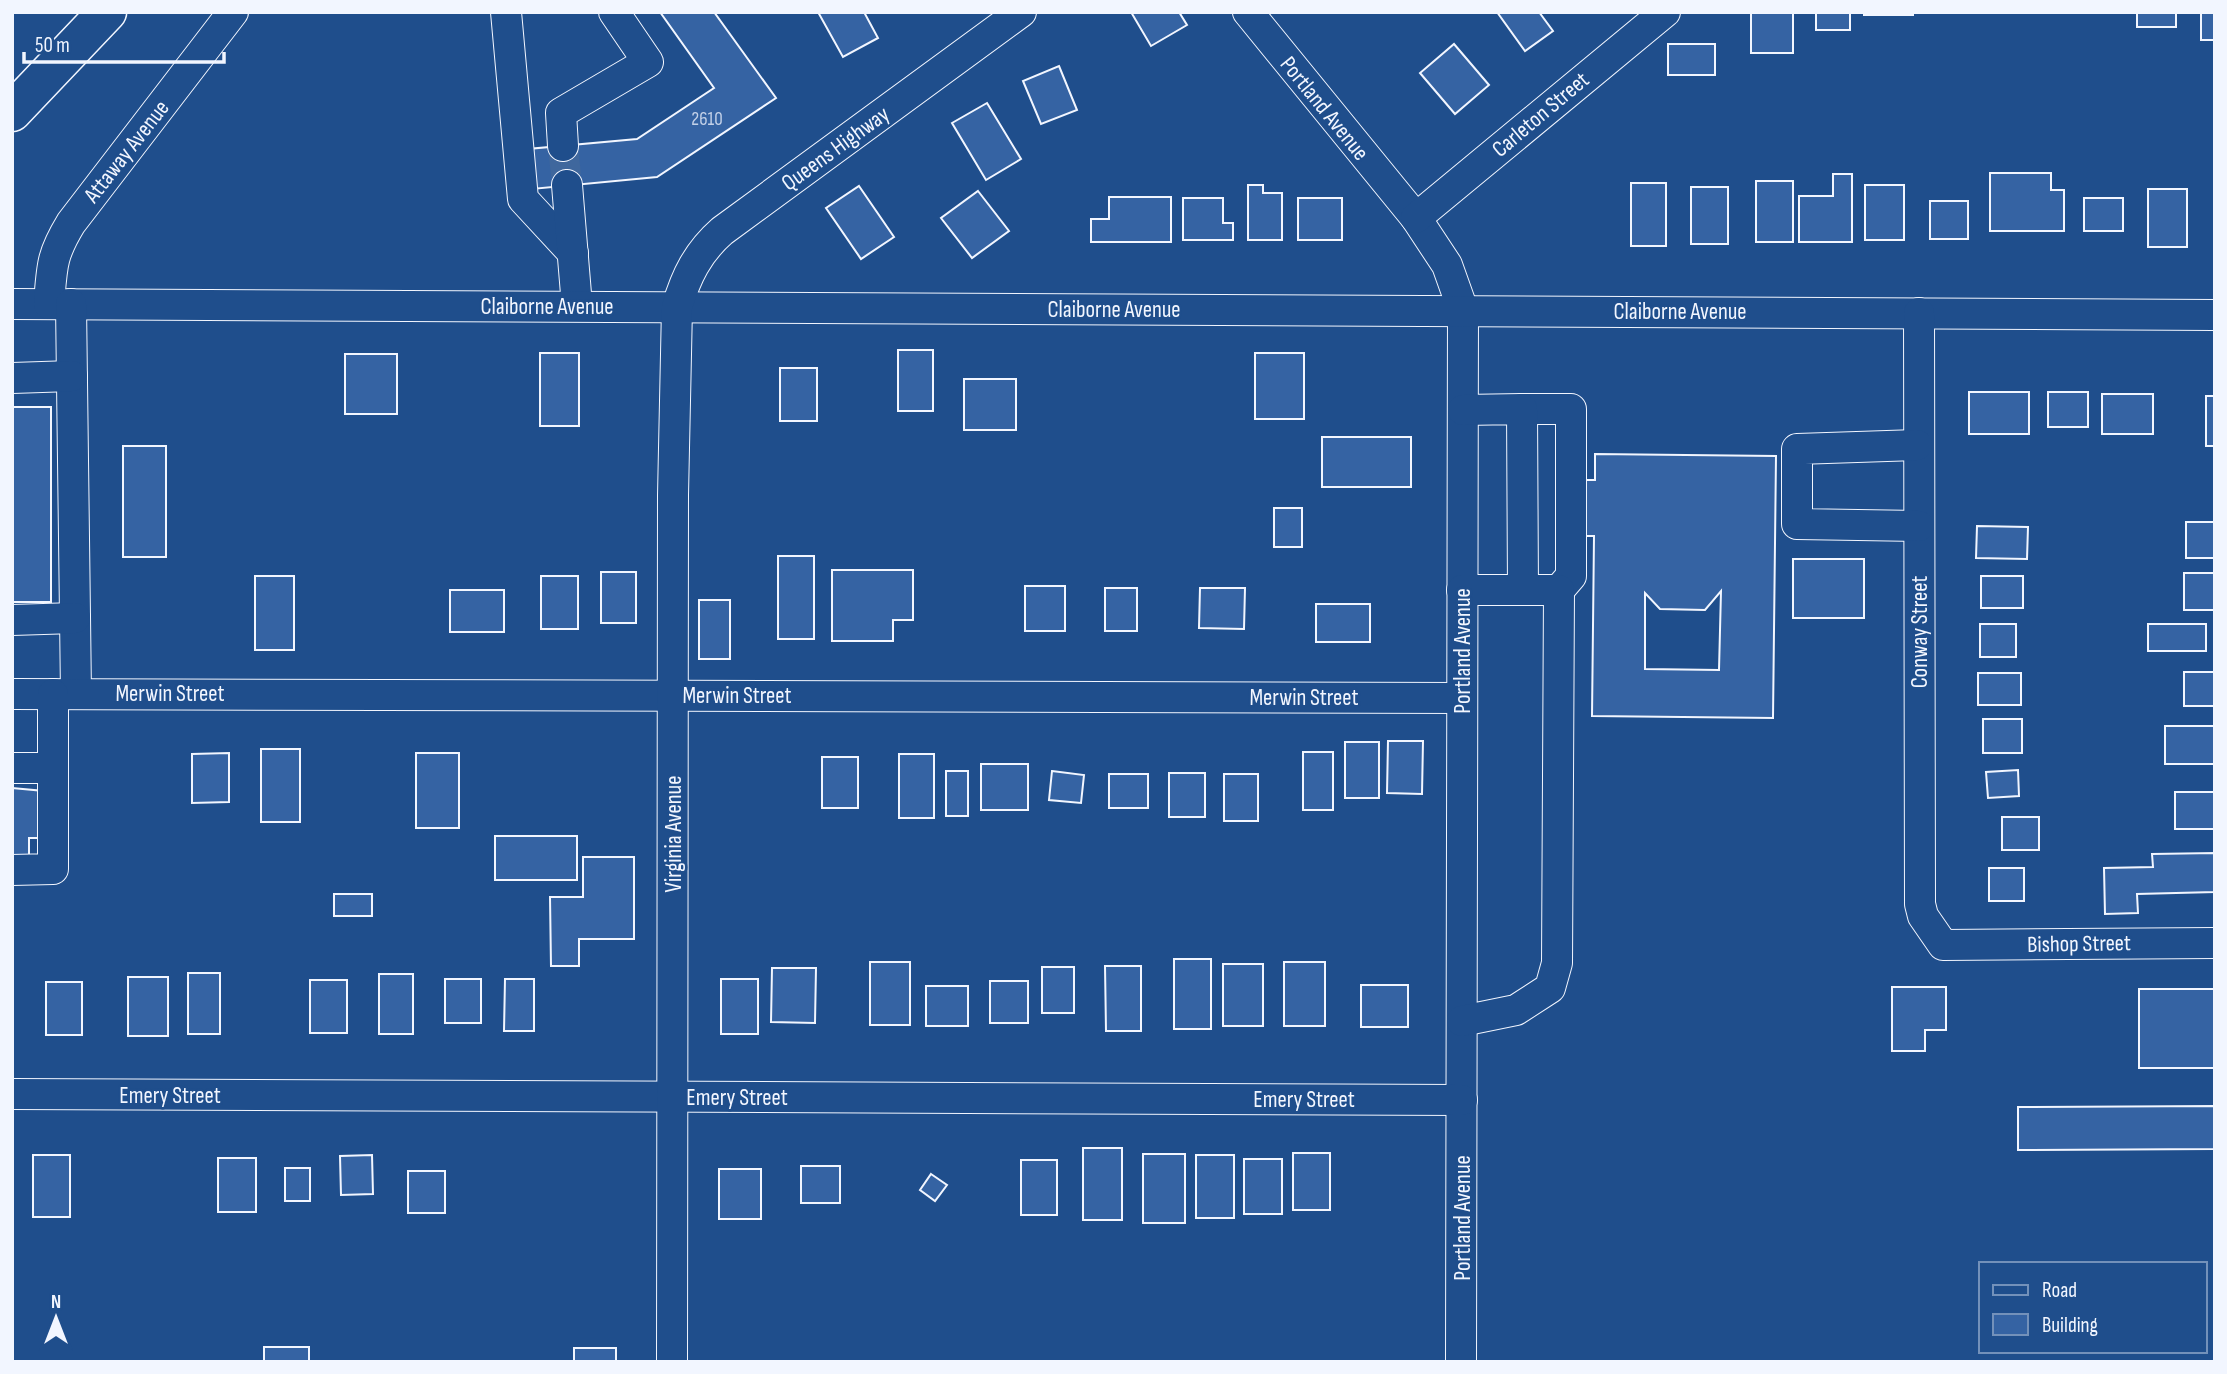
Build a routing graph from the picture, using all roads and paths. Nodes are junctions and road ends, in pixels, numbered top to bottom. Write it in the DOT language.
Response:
graph roads {
  1 [pos="107,12"];
  2 [pos="233,12"];
  3 [pos="506,12"];
  4 [pos="614,12"];
  5 [pos="1020,12"];
  6 [pos="1248,12"];
  7 [pos="1665,12"];
  8 [pos="515,106"];
  9 [pos="12,112"];
  10 [pos="561,113"];
  11 [pos="563,146"];
  12 [pos="566,185"];
  13 [pos="1416,218"];
  14 [pos="573,253"];
  15 [pos="12,304"];
  16 [pos="60,304"];
  17 [pos="578,306"];
  18 [pos="677,307"];
  19 [pos="1463,310"];
  20 [pos="1919,313"];
  21 [pos="2215,315"];
  22 [pos="72,376"];
  23 [pos="12,378"];
  24 [pos="1521,409"];
  25 [pos="1463,410"];
  26 [pos="1917,445"];
  27 [pos="1919,526"];
  28 [pos="1462,590"];
  29 [pos="1523,590"];
  30 [pos="1559,590"];
  31 [pos="75,618"];
  32 [pos="12,620"];
  33 [pos="12,694"];
  34 [pos="64,694"];
  35 [pos="673,695"];
  36 [pos="1462,698"];
  37 [pos="12,768"];
  38 [pos="53,768"];
  39 [pos="12,870"];
  40 [pos="2215,943"];
  41 [pos="1943,945"];
  42 [pos="1462,1021"];
  43 [pos="12,1094"];
  44 [pos="673,1097"];
  45 [pos="1462,1100"];
  46 [pos="672,1362"];
  47 [pos="1461,1362"];
  1 -- 9 [label="highway"];
  2 -- 16 [label="street, Attaway Avenue"];
  3 -- 8 [label="street"];
  4 -- 10 [label="street"];
  5 -- 18 [label="street, Queens Highway"];
  6 -- 13 [label="street, Portland Avenue"];
  7 -- 13 [label="street, Carleton Street"];
  8 -- 10 [label="street"];
  8 -- 14 [label="street"];
  10 -- 11 [label="street"];
  12 -- 14 [label="street"];
  13 -- 19 [label="street, Portland Avenue"];
  14 -- 17 [label="street"];
  15 -- 16 [label="street, Claiborne Avenue"];
  16 -- 17 [label="street, Claiborne Avenue"];
  16 -- 22 [label="street, Attaway Avenue"];
  17 -- 18 [label="street, Claiborne Avenue"];
  18 -- 19 [label="street, Claiborne Avenue"];
  18 -- 35 [label="street, Virginia Avenue"];
  19 -- 20 [label="street, Claiborne Avenue"];
  19 -- 25 [label="street, Portland Avenue"];
  20 -- 21 [label="street, Claiborne Avenue"];
  20 -- 26 [label="street, Conway Street"];
  22 -- 23 [label="street"];
  22 -- 31 [label="street, Attaway Avenue"];
  24 -- 25 [label="street"];
  24 -- 29 [label="street"];
  24 -- 30 [label="street"];
  25 -- 28 [label="street, Portland Avenue"];
  26 -- 27 [label="street, Conway Street"];
  26 -- 27 [label="street"];
  27 -- 41 [label="street, Conway Street"];
  28 -- 29 [label="street"];
  28 -- 36 [label="street, Portland Avenue"];
  29 -- 30 [label="street"];
  30 -- 42 [label="street"];
  31 -- 32 [label="street"];
  31 -- 34 [label="street, Attaway Avenue"];
  33 -- 34 [label="street, Merwin Street"];
  34 -- 35 [label="street, Merwin Street"];
  34 -- 38 [label="street, Attaway Avenue"];
  35 -- 36 [label="street, Merwin Street"];
  35 -- 44 [label="street, Virginia Avenue"];
  36 -- 42 [label="street, Portland Avenue"];
  37 -- 38 [label="street"];
  38 -- 39 [label="street, Attaway Avenue"];
  40 -- 41 [label="street, Bishop Street"];
  42 -- 45 [label="street, Portland Avenue"];
  43 -- 44 [label="street, Emery Street"];
  44 -- 45 [label="street, Emery Street"];
  44 -- 46 [label="street, Virginia Avenue"];
  45 -- 47 [label="street, Portland Avenue"];
}
